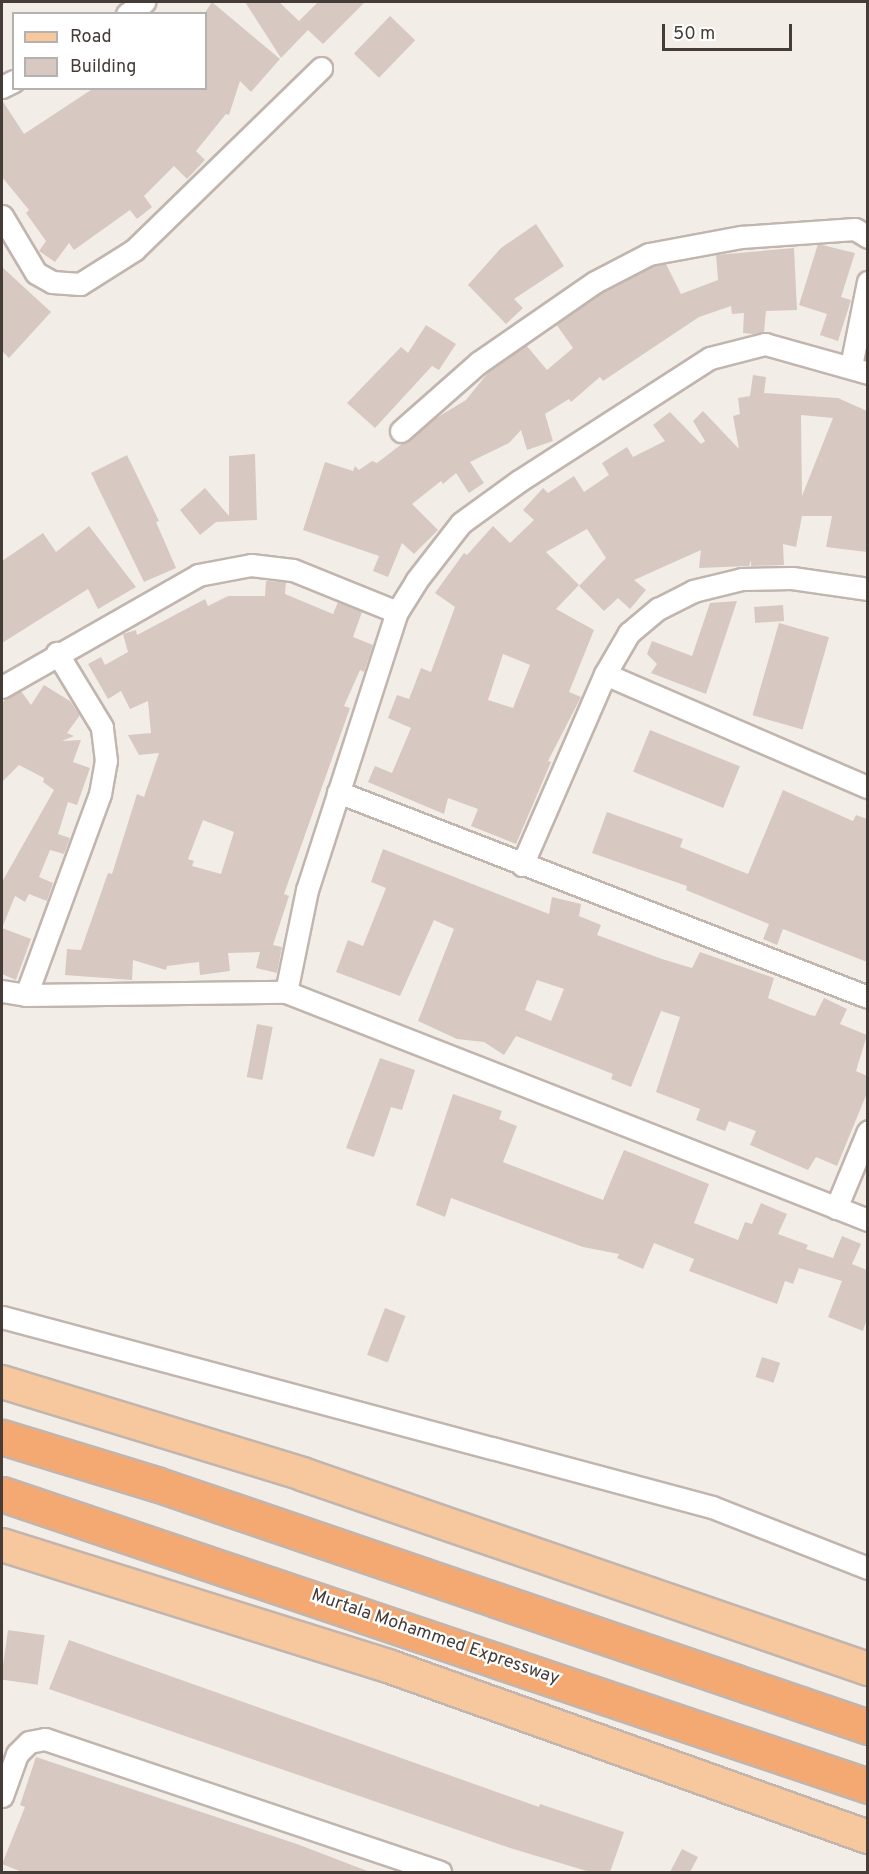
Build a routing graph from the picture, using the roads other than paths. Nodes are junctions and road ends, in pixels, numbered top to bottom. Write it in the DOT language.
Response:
graph roads {
  1 [pos="144,2"];
  2 [pos="130,12"];
  3 [pos="321,68"];
  4 [pos="4,228"];
  5 [pos="867,237"];
  6 [pos="867,282"];
  7 [pos="859,370"];
  8 [pos="401,431"];
  9 [pos="867,589"];
  10 [pos="397,612"];
  11 [pos="57,653"];
  12 [pos="605,674"];
  13 [pos="2,687"];
  14 [pos="867,787"];
  15 [pos="338,792"];
  16 [pos="522,865"];
  17 [pos="2,992"];
  18 [pos="286,992"];
  19 [pos="26,995"];
  20 [pos="867,997"];
  21 [pos="867,1131"];
  22 [pos="836,1208"];
  23 [pos="867,1220"];
  24 [pos="2,1317"];
  25 [pos="2,1382"];
  26 [pos="2,1437"];
  27 [pos="2,1494"];
  28 [pos="2,1545"];
  29 [pos="867,1568"];
  30 [pos="867,1669"];
  31 [pos="867,1727"];
  32 [pos="867,1786"];
  33 [pos="2,1796"];
  34 [pos="867,1837"];
  35 [pos="440,1872"];
  1 -- 2 [label="street"];
  3 -- 4 [label="street"];
  5 -- 8 [label="street"];
  6 -- 7 [label="street"];
  7 -- 10 [label="street"];
  9 -- 12 [label="street"];
  10 -- 11 [label="street"];
  10 -- 15 [label="street"];
  11 -- 13 [label="street"];
  11 -- 19 [label="street"];
  12 -- 14 [label="street"];
  12 -- 16 [label="street"];
  15 -- 16 [label="street"];
  15 -- 18 [label="street"];
  16 -- 20 [label="street"];
  17 -- 19 [label="street"];
  18 -- 19 [label="street"];
  18 -- 22 [label="street"];
  21 -- 22 [label="street"];
  22 -- 23 [label="street"];
  24 -- 29 [label="street"];
  25 -- 30 [label="main road"];
  26 -- 31 [label="highway"];
  27 -- 32 [label="highway, Murtala Mohammed Expressway"];
  28 -- 34 [label="main road"];
  33 -- 35 [label="street"];
}
